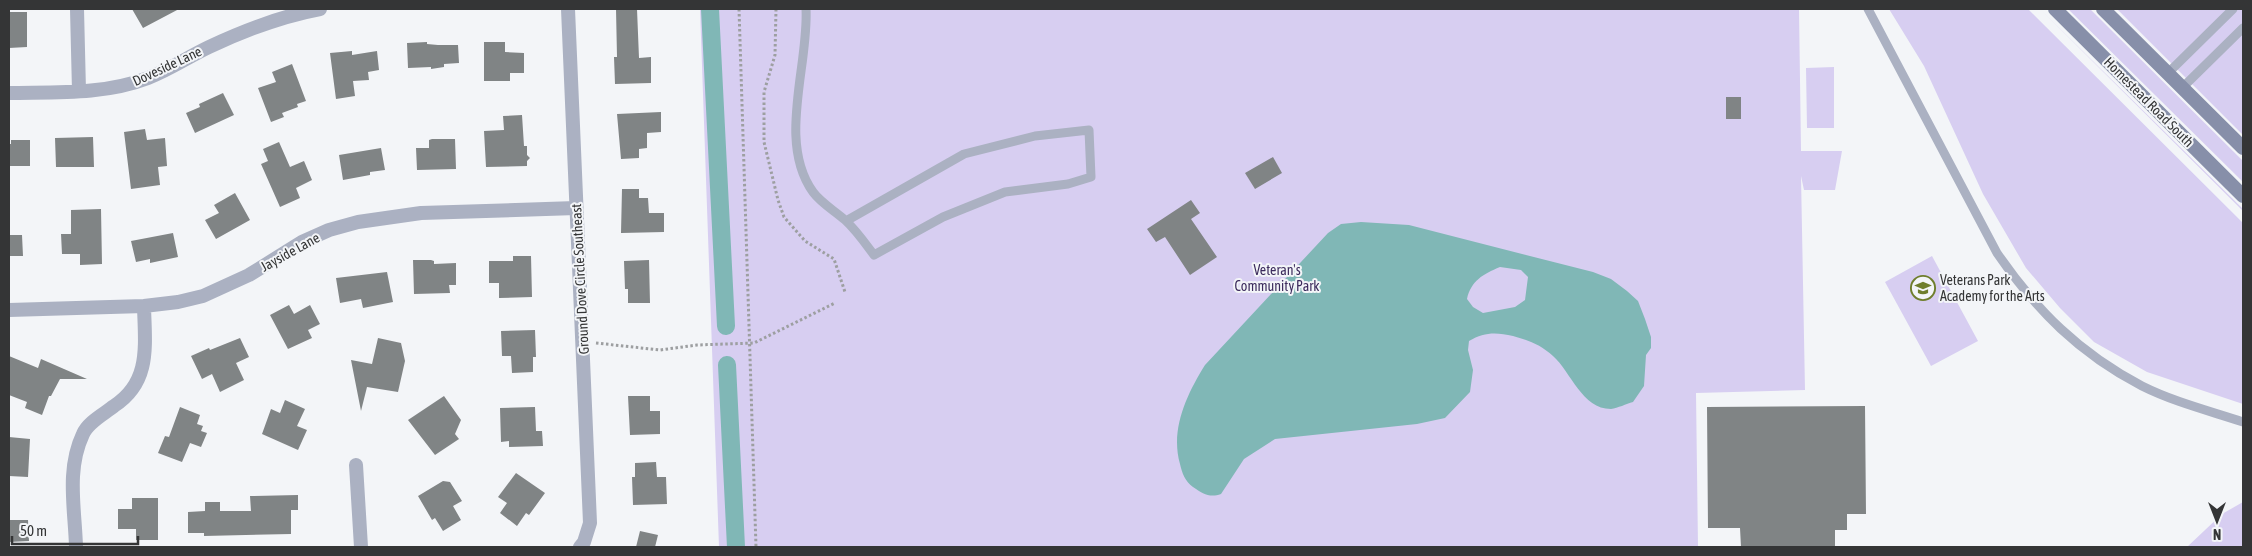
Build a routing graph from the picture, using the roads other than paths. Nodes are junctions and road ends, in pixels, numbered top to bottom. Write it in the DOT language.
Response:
graph roads {
  1 [pos="77,9"];
  2 [pos="320,9"];
  3 [pos="568,9"];
  4 [pos="806,9"];
  5 [pos="1868,9"];
  6 [pos="2055,9"];
  7 [pos="2103,9"];
  8 [pos="2233,9"];
  9 [pos="2243,28"];
  10 [pos="2168,73"];
  11 [pos="2182,88"];
  12 [pos="79,91"];
  13 [pos="9,93"];
  14 [pos="2243,148"];
  15 [pos="2243,196"];
  16 [pos="576,208"];
  17 [pos="846,221"];
  18 [pos="144,306"];
  19 [pos="9,310"];
  20 [pos="2243,422"];
  21 [pos="356,465"];
  22 [pos="76,547"];
  23 [pos="361,547"];
  24 [pos="580,547"];
  1 -- 12 [label="street"];
  2 -- 12 [label="street, Doveside Lane"];
  3 -- 16 [label="street, Ground Dove Circle Southeast"];
  4 -- 17 [label="lane"];
  5 -- 20 [label="lane"];
  6 -- 15 [label="main road, Homestead Road South"];
  7 -- 10 [label="main road"];
  8 -- 10 [label="lane"];
  9 -- 11 [label="lane"];
  10 -- 11 [label="main road"];
  11 -- 14 [label="main road"];
  12 -- 13 [label="street, Doveside Lane"];
  16 -- 18 [label="street, Jayside Lane"];
  16 -- 24 [label="street, Ground Dove Circle Southeast"];
  17 -- 17 [label="lane"];
  18 -- 19 [label="street, Jayside Lane"];
  18 -- 22 [label="street"];
  21 -- 23 [label="street"];
}
